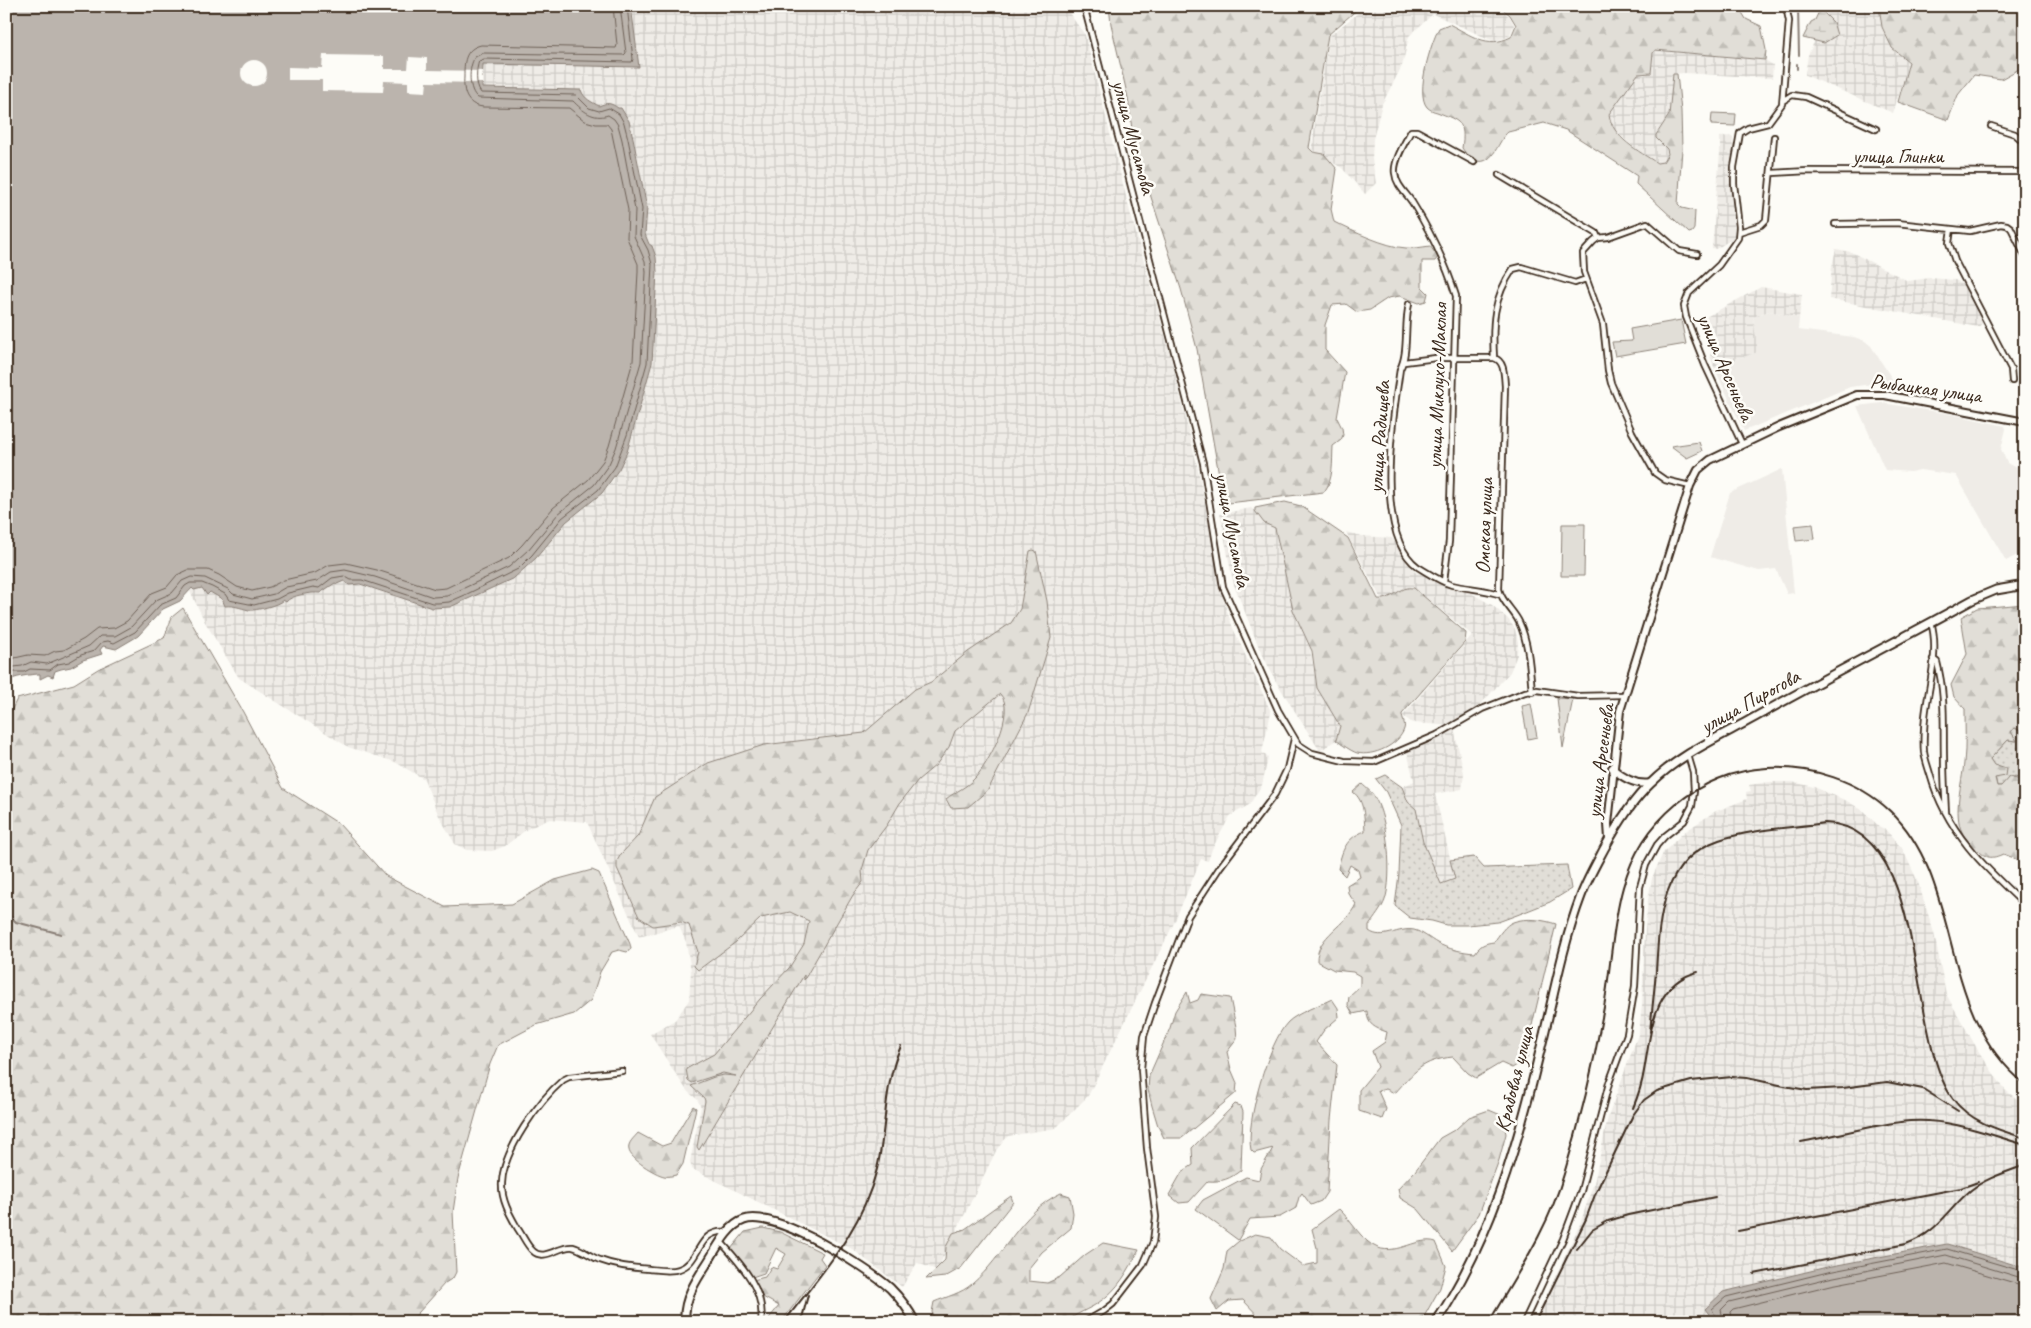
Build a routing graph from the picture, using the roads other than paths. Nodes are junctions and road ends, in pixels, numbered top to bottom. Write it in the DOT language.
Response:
graph roads {
  1 [pos="1084,6"];
  2 [pos="1786,6"];
  3 [pos="1784,100"];
  4 [pos="1991,126"];
  5 [pos="1876,129"];
  6 [pos="1774,137"];
  7 [pos="2025,143"];
  8 [pos="1474,162"];
  9 [pos="2025,172"];
  10 [pos="1772,173"];
  11 [pos="1499,175"];
  12 [pos="1835,224"];
  13 [pos="1951,229"];
  14 [pos="1739,232"];
  15 [pos="1598,238"];
  16 [pos="1697,254"];
  17 [pos="2025,256"];
  18 [pos="1586,279"];
  19 [pos="1409,304"];
  20 [pos="1454,358"];
  21 [pos="1494,358"];
  22 [pos="1404,362"];
  23 [pos="2012,382"];
  24 [pos="2025,422"];
  25 [pos="1742,444"];
  26 [pos="1690,486"];
  27 [pos="1444,582"];
  28 [pos="2025,585"];
  29 [pos="1501,595"];
  30 [pos="1931,622"];
  31 [pos="1933,659"];
  32 [pos="1532,692"];
  33 [pos="1624,695"];
  34 [pos="1294,739"];
  35 [pos="1688,755"];
  36 [pos="1612,768"];
  37 [pos="1651,783"];
  38 [pos="1947,817"];
  39 [pos="1609,839"];
  40 [pos="2025,905"];
  41 [pos="622,1071"];
  42 [pos="728,1232"];
  43 [pos="721,1242"];
  44 [pos="685,1322"];
  45 [pos="761,1322"];
  46 [pos="915,1322"];
  47 [pos="1085,1322"];
  48 [pos="1436,1322"];
  49 [pos="1524,1322"];
  1 -- 34 [label="street, улица Мусатова"];
  2 -- 3 [label="street"];
  3 -- 5 [label="street"];
  3 -- 14 [label="street"];
  4 -- 7 [label="street"];
  6 -- 10 [label="street"];
  8 -- 20 [label="street, улица Миклухо-Маклая"];
  9 -- 10 [label="street, улица Глинки"];
  10 -- 14 [label="street"];
  11 -- 15 [label="street"];
  12 -- 13 [label="street"];
  13 -- 17 [label="street"];
  13 -- 23 [label="street"];
  14 -- 25 [label="street, улица Арсеньева"];
  15 -- 16 [label="street"];
  15 -- 18 [label="street"];
  18 -- 21 [label="street"];
  18 -- 26 [label="street"];
  19 -- 22 [label="street, улица Радищева"];
  20 -- 21 [label="street"];
  20 -- 22 [label="street"];
  20 -- 27 [label="street, улица Миклухо-Маклая"];
  21 -- 29 [label="street, Омская улица"];
  22 -- 27 [label="street, улица Радищева"];
  24 -- 25 [label="main road, Рыбацкая улица"];
  25 -- 26 [label="main road, улица Арсеньева"];
  26 -- 33 [label="main road, улица Арсеньева"];
  27 -- 29 [label="street, улица Радищева"];
  28 -- 30 [label="main road, улица Пирогова"];
  29 -- 32 [label="street, Омская улица"];
  30 -- 31 [label="street"];
  30 -- 35 [label="main road, улица Пирогова"];
  31 -- 38 [label="street"];
  31 -- 38 [label="street"];
  32 -- 33 [label="street, улица Мусатова"];
  32 -- 34 [label="street, улица Мусатова"];
  33 -- 36 [label="main road, улица Арсеньева"];
  34 -- 47 [label="street"];
  35 -- 37 [label="main road, улица Пирогова"];
  35 -- 49 [label="street"];
  36 -- 37 [label="main road"];
  36 -- 39 [label="main road, улица Арсеньева"];
  37 -- 39 [label="main road, улица Пирогова"];
  38 -- 40 [label="street"];
  39 -- 48 [label="main road, Крабовая улица"];
  41 -- 42 [label="street"];
  42 -- 43 [label="main road"];
  42 -- 46 [label="main road"];
  43 -- 44 [label="main road"];
  43 -- 45 [label="street"];
}
